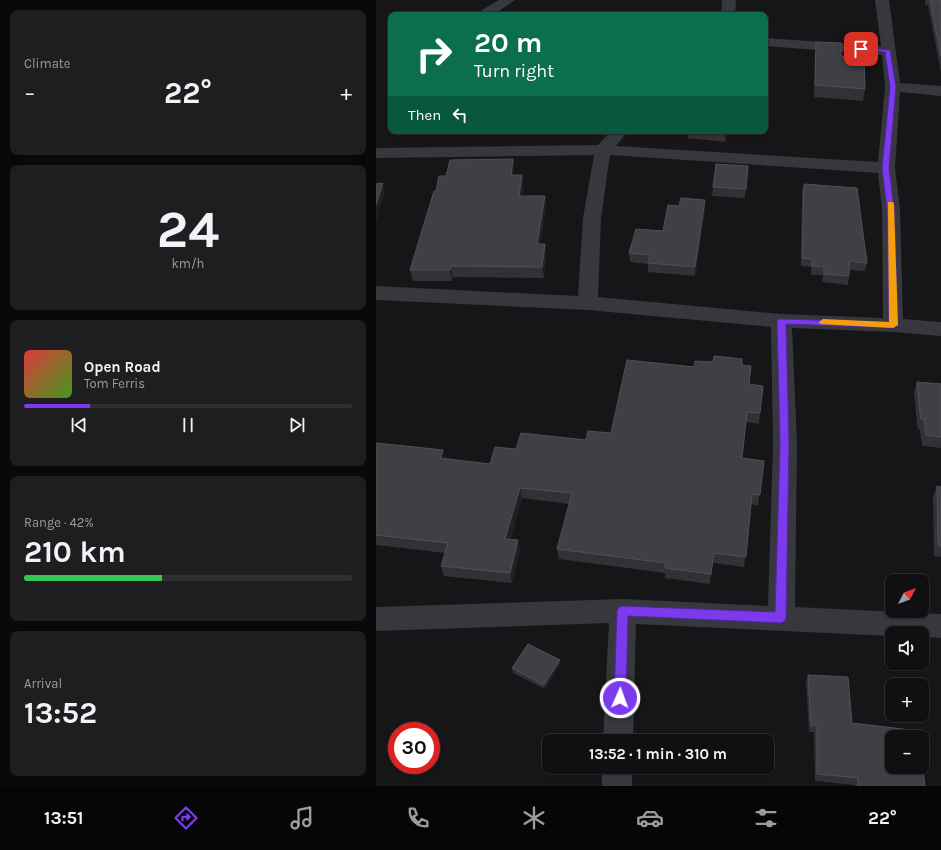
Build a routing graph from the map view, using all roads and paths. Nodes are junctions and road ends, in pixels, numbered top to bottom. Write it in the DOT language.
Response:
graph roads {
  1 [pos="508,0"];
  2 [pos="729,0"];
  3 [pos="882,0"];
  4 [pos="489,12"];
  5 [pos="728,12"];
  6 [pos="768,42"];
  7 [pos="888,51"];
  8 [pos="893,87"];
  9 [pos="941,91"];
  10 [pos="617,134"];
  11 [pos="603,150"];
  12 [pos="376,153"];
  13 [pos="886,168"];
  14 [pos="376,293"];
  15 [pos="588,303"];
  16 [pos="782,321"];
  17 [pos="893,325"];
  18 [pos="941,329"];
  19 [pos="623,611"];
  20 [pos="781,618"];
  21 [pos="376,619"];
  22 [pos="941,626"];
  23 [pos="618,734"];
  24 [pos="618,774"];
  25 [pos="617,786"];
  1 -- 4 [label="street"];
  2 -- 5 [label="street"];
  3 -- 7 [label="street"];
  6 -- 7 [label="street"];
  7 -- 8 [label="street"];
  8 -- 9 [label="street"];
  8 -- 13 [label="street"];
  10 -- 11 [label="street"];
  11 -- 12 [label="street"];
  11 -- 13 [label="street"];
  11 -- 15 [label="street"];
  13 -- 17 [label="street"];
  14 -- 15 [label="street"];
  15 -- 16 [label="street"];
  16 -- 17 [label="street"];
  16 -- 20 [label="street"];
  17 -- 18 [label="street"];
  19 -- 20 [label="street"];
  19 -- 21 [label="street"];
  19 -- 23 [label="street"];
  20 -- 22 [label="street"];
  24 -- 25 [label="street"];
}
